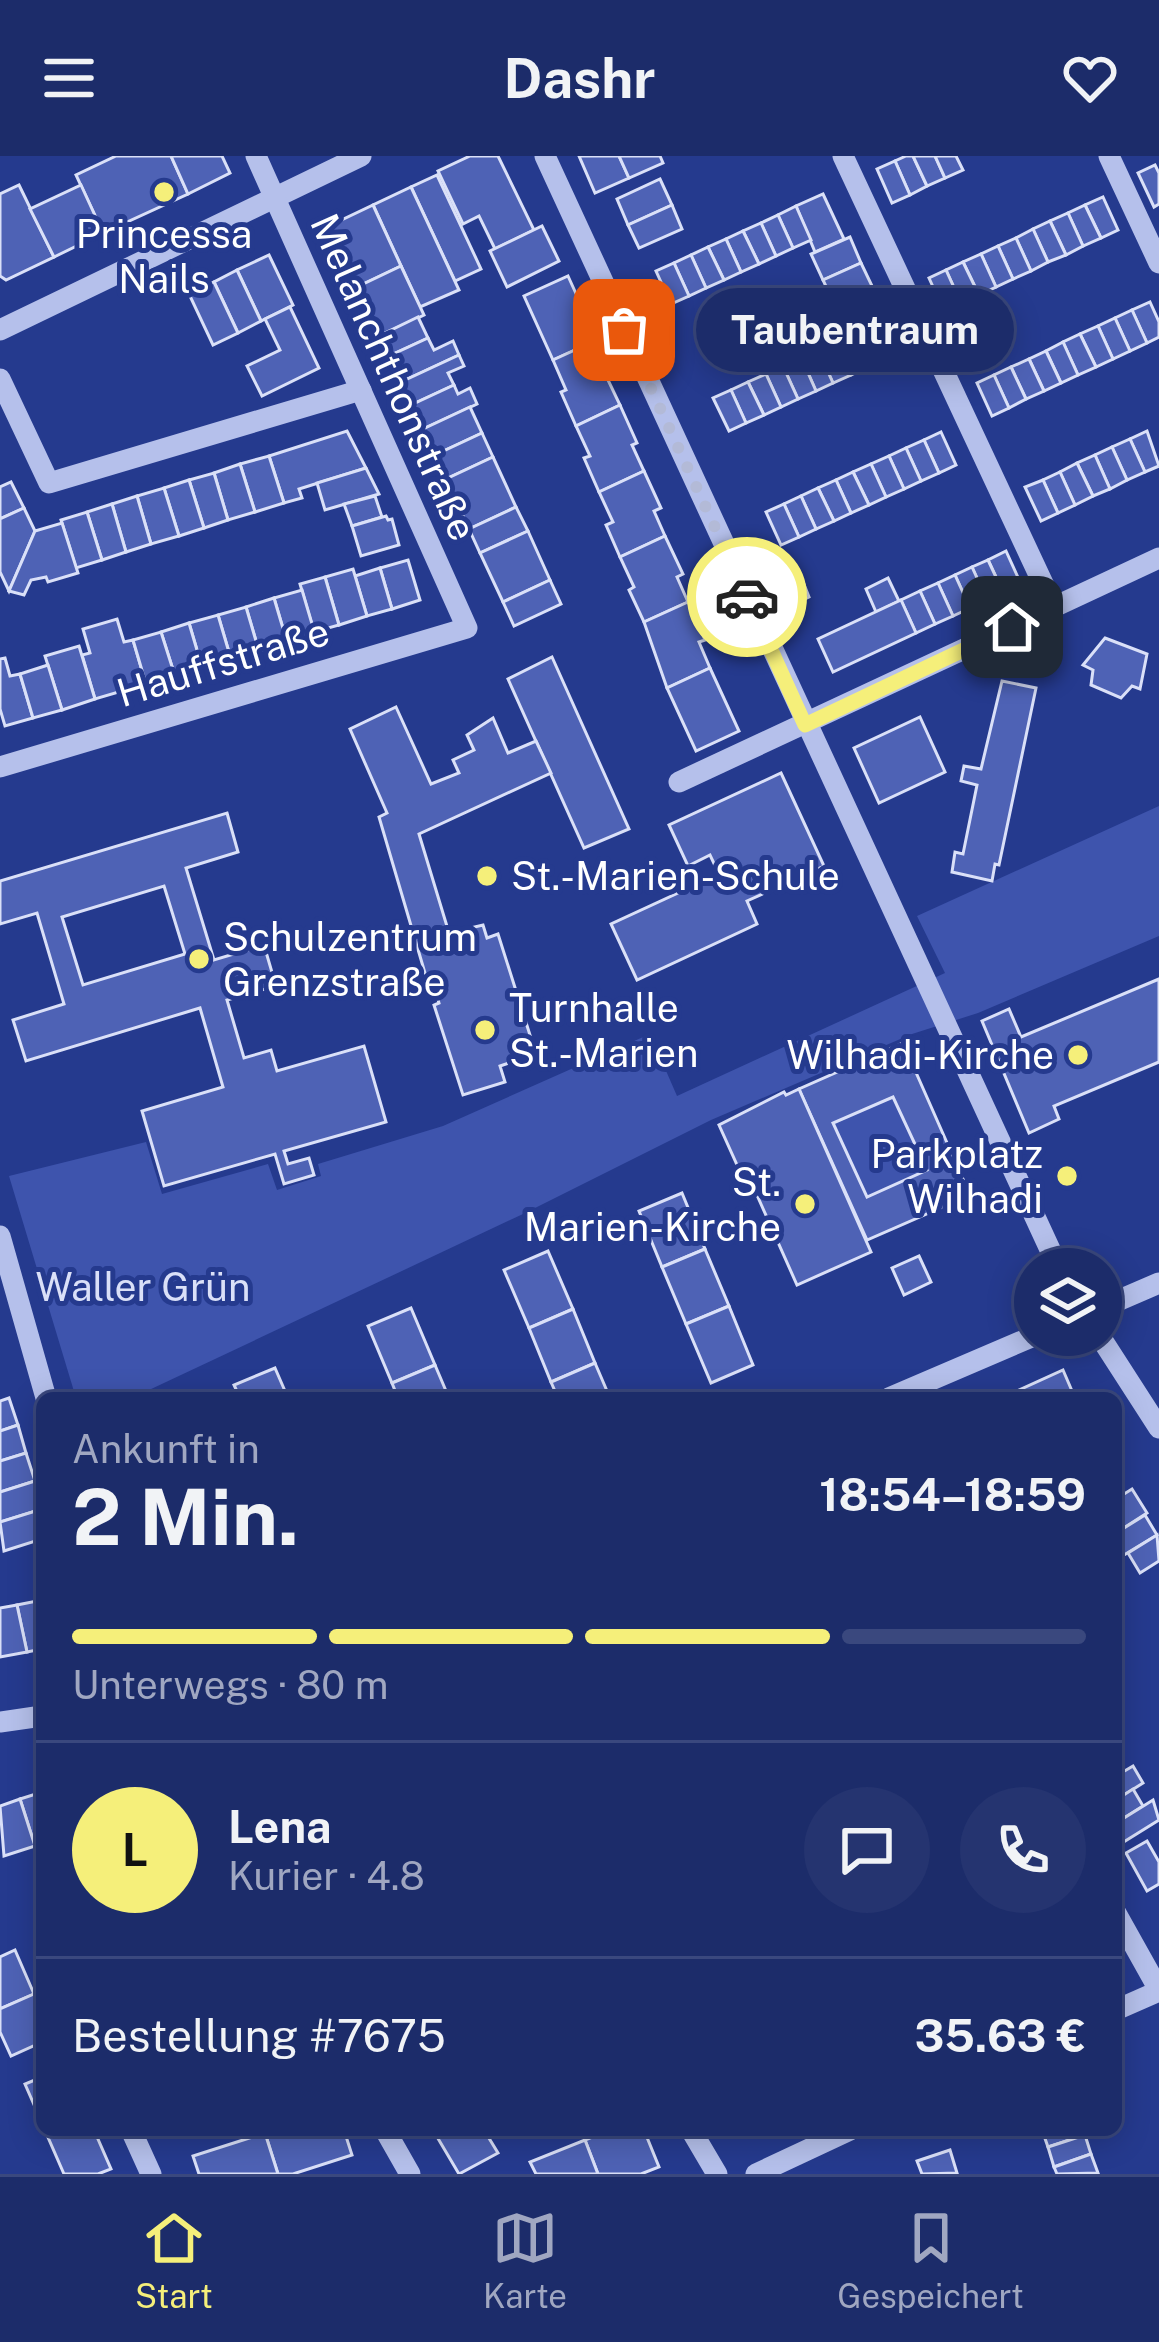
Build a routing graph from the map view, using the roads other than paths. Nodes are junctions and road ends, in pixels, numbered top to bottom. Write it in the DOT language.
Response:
graph roads {
  1 [pos="256,156"];
  2 [pos="360,156"];
  3 [pos="545,156"];
  4 [pos="843,156"];
  5 [pos="1109,156"];
  6 [pos="275,198"];
  7 [pos="1159,263"];
  8 [pos="0,330"];
  9 [pos="0,379"];
  10 [pos="361,390"];
  11 [pos="1159,558"];
  12 [pos="1054,607"];
  13 [pos="467,628"];
  14 [pos="805,725"];
  15 [pos="0,766"];
  16 [pos="680,782"];
  17 [pos="0,1236"];
  18 [pos="1050,1248"];
  19 [pos="1159,1282"];
  20 [pos="1122,1299"];
  21 [pos="1014,1344"];
  22 [pos="1113,1356"];
  23 [pos="44,1392"];
  24 [pos="903,1392"];
  25 [pos="1159,1428"];
  26 [pos="36,1717"];
  27 [pos="0,1721"];
  28 [pos="1122,1924"];
  29 [pos="1159,1990"];
  30 [pos="1122,2007"];
  31 [pos="134,2136"];
  32 [pos="388,2136"];
  33 [pos="694,2136"];
  34 [pos="837,2136"];
  35 [pos="151,2174"];
  36 [pos="410,2174"];
  37 [pos="716,2174"];
  38 [pos="756,2174"];
  1 -- 6 [label="street, Melanchthonstraße"];
  2 -- 6 [label="street"];
  3 -- 14 [label="street"];
  4 -- 12 [label="street"];
  5 -- 7 [label="street"];
  6 -- 8 [label="street"];
  6 -- 10 [label="street, Melanchthonstraße"];
  9 -- 10 [label="street"];
  10 -- 13 [label="street, Melanchthonstraße"];
  11 -- 12 [label="street"];
  12 -- 14 [label="street"];
  13 -- 15 [label="street, Hauffstraße"];
  14 -- 16 [label="street"];
  14 -- 18 [label="street"];
  17 -- 23 [label="street"];
  19 -- 20 [label="street"];
  21 -- 24 [label="street"];
  22 -- 25 [label="street"];
  26 -- 27 [label="street"];
  28 -- 29 [label="street"];
  29 -- 30 [label="street"];
  31 -- 35 [label="street"];
  32 -- 36 [label="street"];
  33 -- 37 [label="street"];
  34 -- 38 [label="street"];
}
